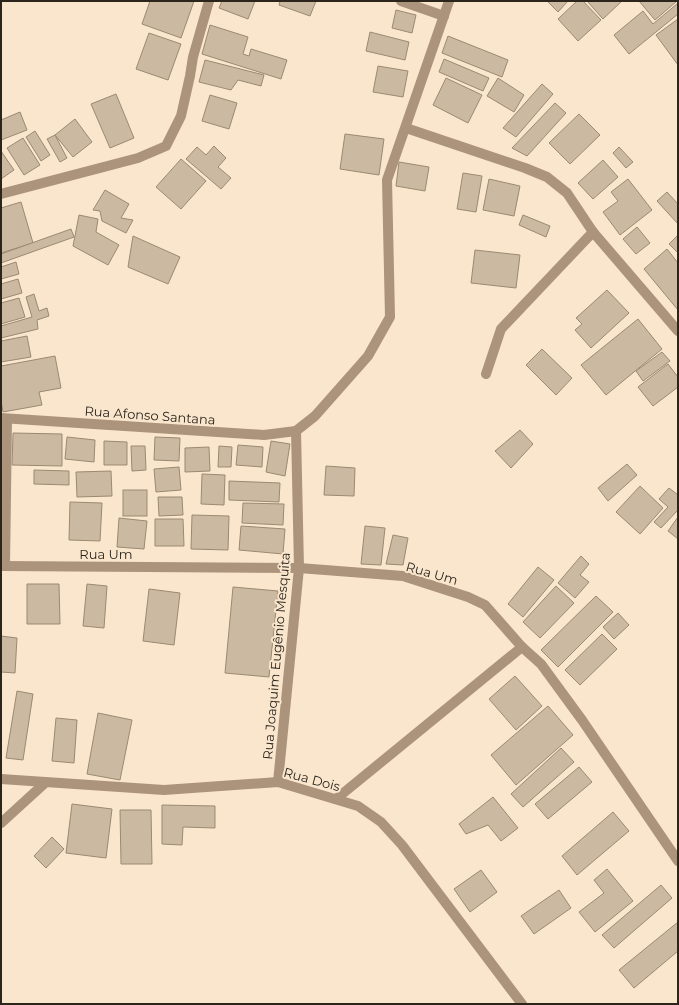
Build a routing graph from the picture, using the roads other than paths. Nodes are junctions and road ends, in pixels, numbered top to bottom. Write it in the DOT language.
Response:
graph roads {
  1 [pos="209,1"];
  2 [pos="401,1"];
  3 [pos="449,1"];
  4 [pos="444,16"];
  5 [pos="406,128"];
  6 [pos="1,194"];
  7 [pos="593,232"];
  8 [pos="678,330"];
  9 [pos="486,374"];
  10 [pos="4,419"];
  11 [pos="296,431"];
  12 [pos="3,566"];
  13 [pos="299,568"];
  14 [pos="522,647"];
  15 [pos="1,779"];
  16 [pos="46,782"];
  17 [pos="278,782"];
  18 [pos="336,799"];
  19 [pos="1,823"];
  20 [pos="678,861"];
  21 [pos="522,1004"];
  1 -- 6 [label="street"];
  2 -- 4 [label="street"];
  3 -- 4 [label="street"];
  4 -- 5 [label="street"];
  5 -- 7 [label="street"];
  5 -- 11 [label="street"];
  7 -- 8 [label="street"];
  7 -- 9 [label="street"];
  10 -- 11 [label="street, Rua Afonso Santana"];
  10 -- 12 [label="street"];
  11 -- 13 [label="street, Rua Joaquim Eugênio Mesquita"];
  12 -- 13 [label="street, Rua Um"];
  13 -- 14 [label="street, Rua Um"];
  13 -- 17 [label="street, Rua Joaquim Eugênio Mesquita"];
  14 -- 18 [label="street"];
  14 -- 20 [label="street, Rua Um"];
  15 -- 16 [label="street, Rua Dois"];
  16 -- 17 [label="street, Rua Dois"];
  16 -- 19 [label="street"];
  17 -- 18 [label="street, Rua Dois"];
  18 -- 21 [label="street, Rua Dois"];
}
